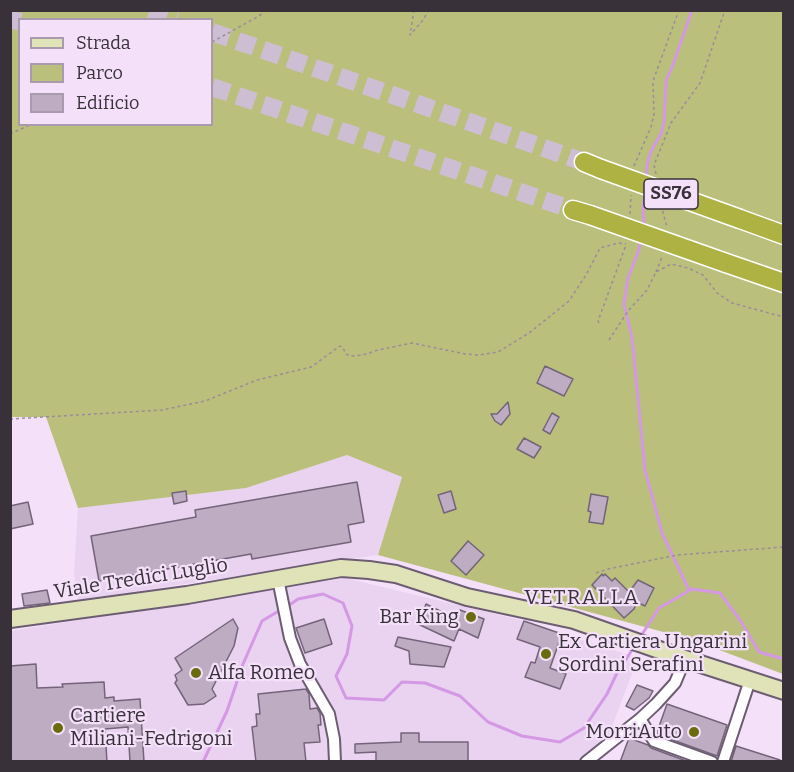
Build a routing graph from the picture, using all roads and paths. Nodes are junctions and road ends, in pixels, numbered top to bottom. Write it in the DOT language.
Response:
graph roads {
  1 [pos="266,10"];
  2 [pos="414,10"];
  3 [pos="429,10"];
  4 [pos="725,10"];
  5 [pos="213,41"];
  6 [pos="28,126"];
  7 [pos="10,134"];
  8 [pos="584,162"];
  9 [pos="656,175"];
  10 [pos="661,204"];
  11 [pos="581,213"];
  12 [pos="667,229"];
  13 [pos="783,235"];
  14 [pos="626,244"];
  15 [pos="663,255"];
  16 [pos="656,272"];
  17 [pos="783,283"];
  18 [pos="783,317"];
  19 [pos="609,339"];
  20 [pos="10,419"];
  21 [pos="783,547"];
  22 [pos="596,573"];
  23 [pos="278,579"];
  24 [pos="10,619"];
  25 [pos="685,659"];
  26 [pos="750,680"];
  27 [pos="783,691"];
  28 [pos="640,720"];
  29 [pos="335,762"];
  30 [pos="586,762"];
  31 [pos="712,762"];
  32 [pos="723,762"];
  1 -- 5 [label="path"];
  2 -- 3 [label="path"];
  4 -- 9 [label="path"];
  6 -- 7 [label="path"];
  8 -- 13 [label="highway, SS76, bridge"];
  10 -- 12 [label="path"];
  11 -- 17 [label="highway, SS76, bridge"];
  14 -- 20 [label="path"];
  15 -- 16 [label="path"];
  16 -- 18 [label="path"];
  16 -- 19 [label="path"];
  21 -- 22 [label="path"];
  23 -- 24 [label="main road, Viale Tredici Luglio"];
  23 -- 25 [label="main road, Viale Tredici Luglio"];
  23 -- 29 [label="street"];
  25 -- 26 [label="main road, Viale Tredici Luglio"];
  25 -- 28 [label="street"];
  26 -- 27 [label="main road, Viale Tredici Luglio"];
  26 -- 32 [label="street"];
  28 -- 30 [label="street"];
  28 -- 31 [label="street"];
}
